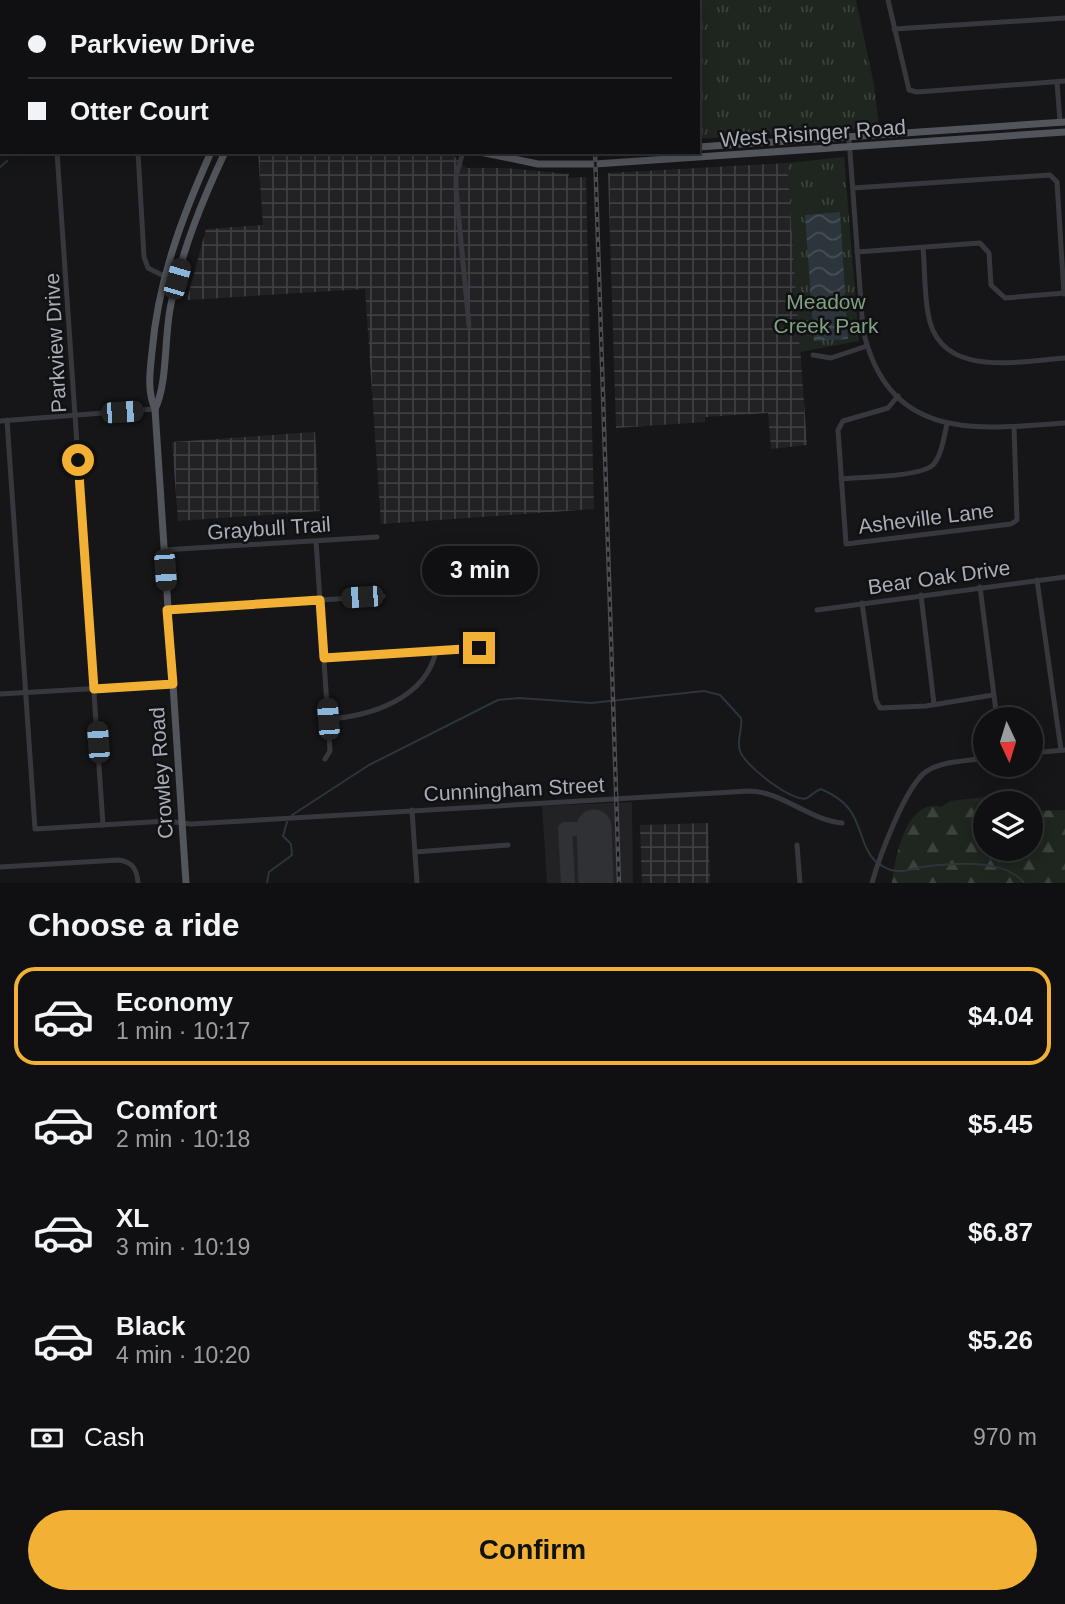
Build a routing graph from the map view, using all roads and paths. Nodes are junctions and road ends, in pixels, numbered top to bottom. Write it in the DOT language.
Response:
graph roads {
  1 [pos="888,0"];
  2 [pos="1065,18"];
  3 [pos="894,29"];
  4 [pos="1065,81"];
  5 [pos="1057,82"];
  6 [pos="1063,122"];
  7 [pos="1065,132"];
  8 [pos="849,138"];
  9 [pos="788,141"];
  10 [pos="700,147"];
  11 [pos="850,148"];
  12 [pos="57,154"];
  13 [pos="138,154"];
  14 [pos="210,154"];
  15 [pos="224,154"];
  16 [pos="462,154"];
  17 [pos="488,154"];
  18 [pos="739,155"];
  19 [pos="853,188"];
  20 [pos="923,247"];
  21 [pos="857,252"];
  22 [pos="164,276"];
  23 [pos="1065,293"];
  24 [pos="469,326"];
  25 [pos="867,346"];
  26 [pos="813,355"];
  27 [pos="1065,358"];
  28 [pos="898,396"];
  29 [pos="156,409"];
  30 [pos="75,415"];
  31 [pos="4,420"];
  32 [pos="1065,423"];
  33 [pos="947,424"];
  34 [pos="1014,427"];
  35 [pos="841,479"];
  36 [pos="377,537"];
  37 [pos="316,541"];
  38 [pos="163,550"];
  39 [pos="1065,577"];
  40 [pos="1037,580"];
  41 [pos="980,587"];
  42 [pos="921,595"];
  43 [pos="383,596"];
  44 [pos="320,600"];
  45 [pos="862,603"];
  46 [pos="167,610"];
  47 [pos="817,610"];
  48 [pos="479,648"];
  49 [pos="436,651"];
  50 [pos="324,658"];
  51 [pos="173,684"];
  52 [pos="94,689"];
  53 [pos="24,693"];
  54 [pos="0,694"];
  55 [pos="993,695"];
  56 [pos="934,704"];
  57 [pos="995,707"];
  58 [pos="328,719"];
  59 [pos="1063,750"];
  60 [pos="1043,752"];
  61 [pos="325,759"];
  62 [pos="973,761"];
  63 [pos="412,810"];
  64 [pos="182,823"];
  65 [pos="842,823"];
  66 [pos="103,825"];
  67 [pos="508,845"];
  68 [pos="797,845"];
  69 [pos="415,852"];
  70 [pos="0,867"];
  71 [pos="873,881"];
  72 [pos="138,883"];
  73 [pos="186,883"];
  74 [pos="417,883"];
  75 [pos="800,883"];
  1 -- 3 [label="street"];
  2 -- 3 [label="street"];
  3 -- 5 [label="street"];
  4 -- 5 [label="street"];
  5 -- 6 [label="street"];
  6 -- 8 [label="main road, West Risinger Road"];
  7 -- 11 [label="main road, West Risinger Road"];
  8 -- 9 [label="main road, West Risinger Road"];
  8 -- 11 [label="street"];
  9 -- 10 [label="main road, West Risinger Road"];
  9 -- 18 [label="main road"];
  11 -- 18 [label="main road, West Risinger Road"];
  11 -- 19 [label="street"];
  12 -- 30 [label="street, Parkview Drive"];
  13 -- 22 [label="street"];
  14 -- 22 [label="main road, Crowley Road"];
  15 -- 29 [label="main road, Crowley Road"];
  16 -- 24 [label="street"];
  17 -- 18 [label="main road, West Risinger Road"];
  19 -- 21 [label="street"];
  19 -- 23 [label="street"];
  20 -- 21 [label="street"];
  20 -- 23 [label="street"];
  20 -- 27 [label="street"];
  21 -- 25 [label="street"];
  22 -- 29 [label="main road, Crowley Road"];
  25 -- 26 [label="street"];
  25 -- 28 [label="street"];
  28 -- 33 [label="street"];
  28 -- 35 [label="street, Asheville Lane"];
  29 -- 30 [label="street"];
  29 -- 38 [label="main road, Crowley Road"];
  30 -- 31 [label="street"];
  30 -- 52 [label="street, Parkview Drive"];
  31 -- 53 [label="street"];
  32 -- 34 [label="street"];
  33 -- 34 [label="street"];
  33 -- 35 [label="street"];
  34 -- 35 [label="street, Asheville Lane"];
  36 -- 37 [label="street, Graybull Trail"];
  37 -- 38 [label="street, Graybull Trail"];
  37 -- 44 [label="street"];
  38 -- 46 [label="main road, Crowley Road"];
  39 -- 40 [label="street, Bear Oak Drive"];
  40 -- 41 [label="street, Bear Oak Drive"];
  40 -- 59 [label="street"];
  41 -- 42 [label="street, Bear Oak Drive"];
  41 -- 55 [label="street"];
  42 -- 45 [label="street, Bear Oak Drive"];
  42 -- 56 [label="street"];
  43 -- 44 [label="street"];
  44 -- 46 [label="street"];
  44 -- 50 [label="street"];
  45 -- 47 [label="street, Bear Oak Drive"];
  45 -- 56 [label="street"];
  46 -- 51 [label="main road, Crowley Road"];
  48 -- 49 [label="street"];
  49 -- 50 [label="street"];
  49 -- 58 [label="street"];
  50 -- 58 [label="street"];
  51 -- 52 [label="street"];
  51 -- 64 [label="main road, Crowley Road"];
  52 -- 53 [label="street"];
  52 -- 66 [label="street, Parkview Drive"];
  53 -- 54 [label="street"];
  53 -- 66 [label="street, Cunningham Street"];
  55 -- 56 [label="street"];
  55 -- 57 [label="street"];
  58 -- 61 [label="street"];
  59 -- 60 [label="street"];
  62 -- 71 [label="street"];
  63 -- 64 [label="street, Cunningham Street"];
  63 -- 65 [label="street, Cunningham Street"];
  63 -- 69 [label="street"];
  64 -- 66 [label="street, Cunningham Street"];
  64 -- 73 [label="main road, Crowley Road"];
  67 -- 69 [label="street"];
  68 -- 75 [label="street"];
  69 -- 74 [label="street"];
  70 -- 72 [label="street"];
}
